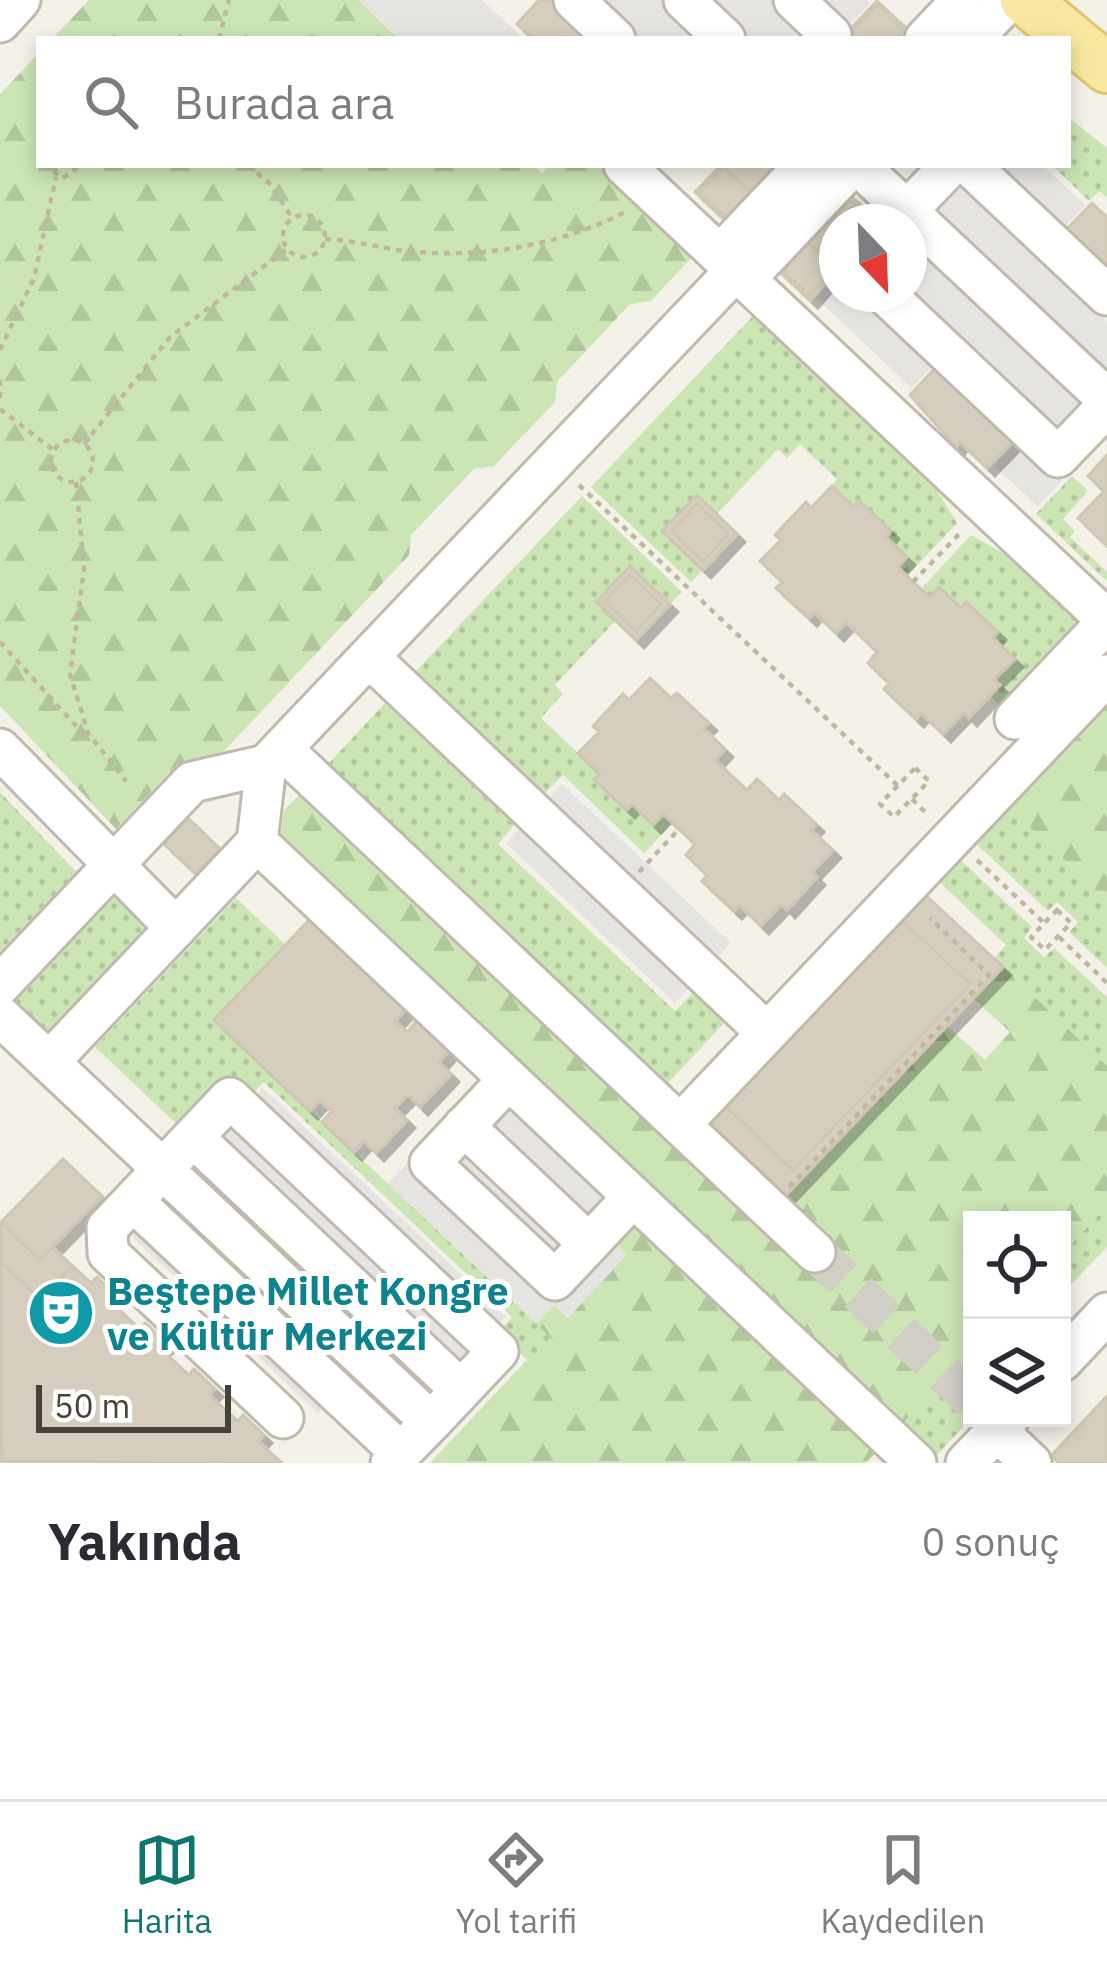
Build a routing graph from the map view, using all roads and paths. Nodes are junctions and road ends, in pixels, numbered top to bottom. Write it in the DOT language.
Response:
graph roads {
  1 [pos="20,0"];
  2 [pos="229,0"];
  3 [pos="574,0"];
  4 [pos="684,0"];
  5 [pos="794,0"];
  6 [pos="962,0"];
  7 [pos="1009,0"];
  8 [pos="1025,0"];
  9 [pos="0,22"];
  10 [pos="220,36"];
  11 [pos="612,36"];
  12 [pos="722,36"];
  13 [pos="830,36"];
  14 [pos="928,36"];
  15 [pos="976,36"];
  16 [pos="1068,36"];
  17 [pos="1071,38"];
  18 [pos="1107,68"];
  19 [pos="46,168"];
  20 [pos="78,168"];
  21 [pos="251,168"];
  22 [pos="627,168"];
  23 [pos="803,168"];
  24 [pos="852,168"];
  25 [pos="859,168"];
  26 [pos="948,168"];
  27 [pos="972,168"];
  28 [pos="56,177"];
  29 [pos="656,195"];
  30 [pos="891,204"];
  31 [pos="914,204"];
  32 [pos="292,218"];
  33 [pos="325,239"];
  34 [pos="927,239"];
  35 [pos="287,249"];
  36 [pos="734,268"];
  37 [pos="1107,295"];
  38 [pos="904,312"];
  39 [pos="0,350"];
  40 [pos="0,380"];
  41 [pos="0,400"];
  42 [pos="1107,402"];
  43 [pos="0,409"];
  44 [pos="84,444"];
  45 [pos="54,450"];
  46 [pos="554,461"];
  47 [pos="76,482"];
  48 [pos="986,506"];
  49 [pos="914,583"];
  50 [pos="1107,621"];
  51 [pos="0,643"];
  52 [pos="369,657"];
  53 [pos="1107,674"];
  54 [pos="1015,719"];
  55 [pos="0,749"];
  56 [pos="99,751"];
  57 [pos="274,757"];
  58 [pos="127,781"];
  59 [pos="898,786"];
  60 [pos="680,829"];
  61 [pos="257,842"];
  62 [pos="962,846"];
  63 [pos="111,867"];
  64 [pos="619,893"];
  65 [pos="929,918"];
  66 [pos="1044,923"];
  67 [pos="176,928"];
  68 [pos="1058,937"];
  69 [pos="1107,983"];
  70 [pos="0,985"];
  71 [pos="767,1033"];
  72 [pos="18,1043"];
  73 [pos="508,1080"];
  74 [pos="695,1109"];
  75 [pos="193,1137"];
  76 [pos="163,1169"];
  77 [pos="634,1197"];
  78 [pos="133,1201"];
  79 [pos="768,1208"];
  80 [pos="815,1252"];
  81 [pos="1107,1313"];
  82 [pos="1071,1351"];
  83 [pos="460,1390"];
  84 [pos="283,1418"];
  85 [pos="430,1422"];
  86 [pos="1000,1427"];
  87 [pos="1005,1427"];
  88 [pos="396,1458"];
  89 [pos="916,1463"];
  90 [pos="966,1463"];
  91 [pos="1031,1463"];
  1 -- 9 [label="lane"];
  2 -- 10 [label="path"];
  3 -- 11 [label="lane"];
  4 -- 12 [label="lane"];
  5 -- 13 [label="lane"];
  6 -- 14 [label="lane"];
  7 -- 15 [label="lane"];
  8 -- 16 [label="main road"];
  17 -- 18 [label="main road"];
  19 -- 28 [label="path"];
  20 -- 28 [label="path"];
  21 -- 32 [label="path"];
  22 -- 29 [label="lane"];
  23 -- 36 [label="lane"];
  24 -- 36 [label="lane"];
  25 -- 30 [label="lane"];
  26 -- 31 [label="lane"];
  27 -- 37 [label="lane"];
  28 -- 39 [label="path"];
  29 -- 33 [label="path"];
  29 -- 36 [label="lane"];
  32 -- 33 [label="path"];
  32 -- 35 [label="path"];
  33 -- 35 [label="path"];
  34 -- 42 [label="lane"];
  35 -- 44 [label="path"];
  36 -- 46 [label="lane"];
  36 -- 48 [label="lane"];
  38 -- 42 [label="lane"];
  40 -- 41 [label="path"];
  43 -- 45 [label="path"];
  44 -- 45 [label="path"];
  44 -- 47 [label="path"];
  45 -- 47 [label="path"];
  46 -- 52 [label="lane"];
  46 -- 59 [label="path"];
  47 -- 56 [label="path"];
  48 -- 49 [label="path"];
  48 -- 50 [label="lane"];
  50 -- 54 [label="lane"];
  51 -- 56 [label="path"];
  52 -- 57 [label="lane"];
  52 -- 64 [label="lane"];
  53 -- 71 [label="lane"];
  55 -- 63 [label="lane"];
  56 -- 58 [label="path"];
  57 -- 61 [label="lane"];
  57 -- 63 [label="lane"];
  57 -- 79 [label="lane"];
  59 -- 59 [label="path"];
  60 -- 64 [label="path"];
  61 -- 67 [label="lane"];
  61 -- 73 [label="lane"];
  62 -- 66 [label="path"];
  63 -- 67 [label="lane"];
  63 -- 70 [label="lane"];
  64 -- 71 [label="lane"];
  65 -- 79 [label="path"];
  66 -- 68 [label="path"];
  66 -- 68 [label="path"];
  67 -- 72 [label="lane"];
  68 -- 69 [label="path"];
  71 -- 74 [label="lane"];
  72 -- 76 [label="lane"];
  73 -- 77 [label="lane"];
  73 -- 77 [label="lane"];
  75 -- 76 [label="lane"];
  75 -- 83 [label="lane"];
  75 -- 83 [label="lane"];
  76 -- 78 [label="lane"];
  76 -- 85 [label="lane"];
  77 -- 89 [label="lane"];
  78 -- 84 [label="lane"];
  78 -- 88 [label="lane"];
  79 -- 80 [label="lane"];
  81 -- 82 [label="lane"];
  83 -- 85 [label="lane"];
  85 -- 88 [label="lane"];
  86 -- 90 [label="lane"];
  87 -- 91 [label="lane"];
}
